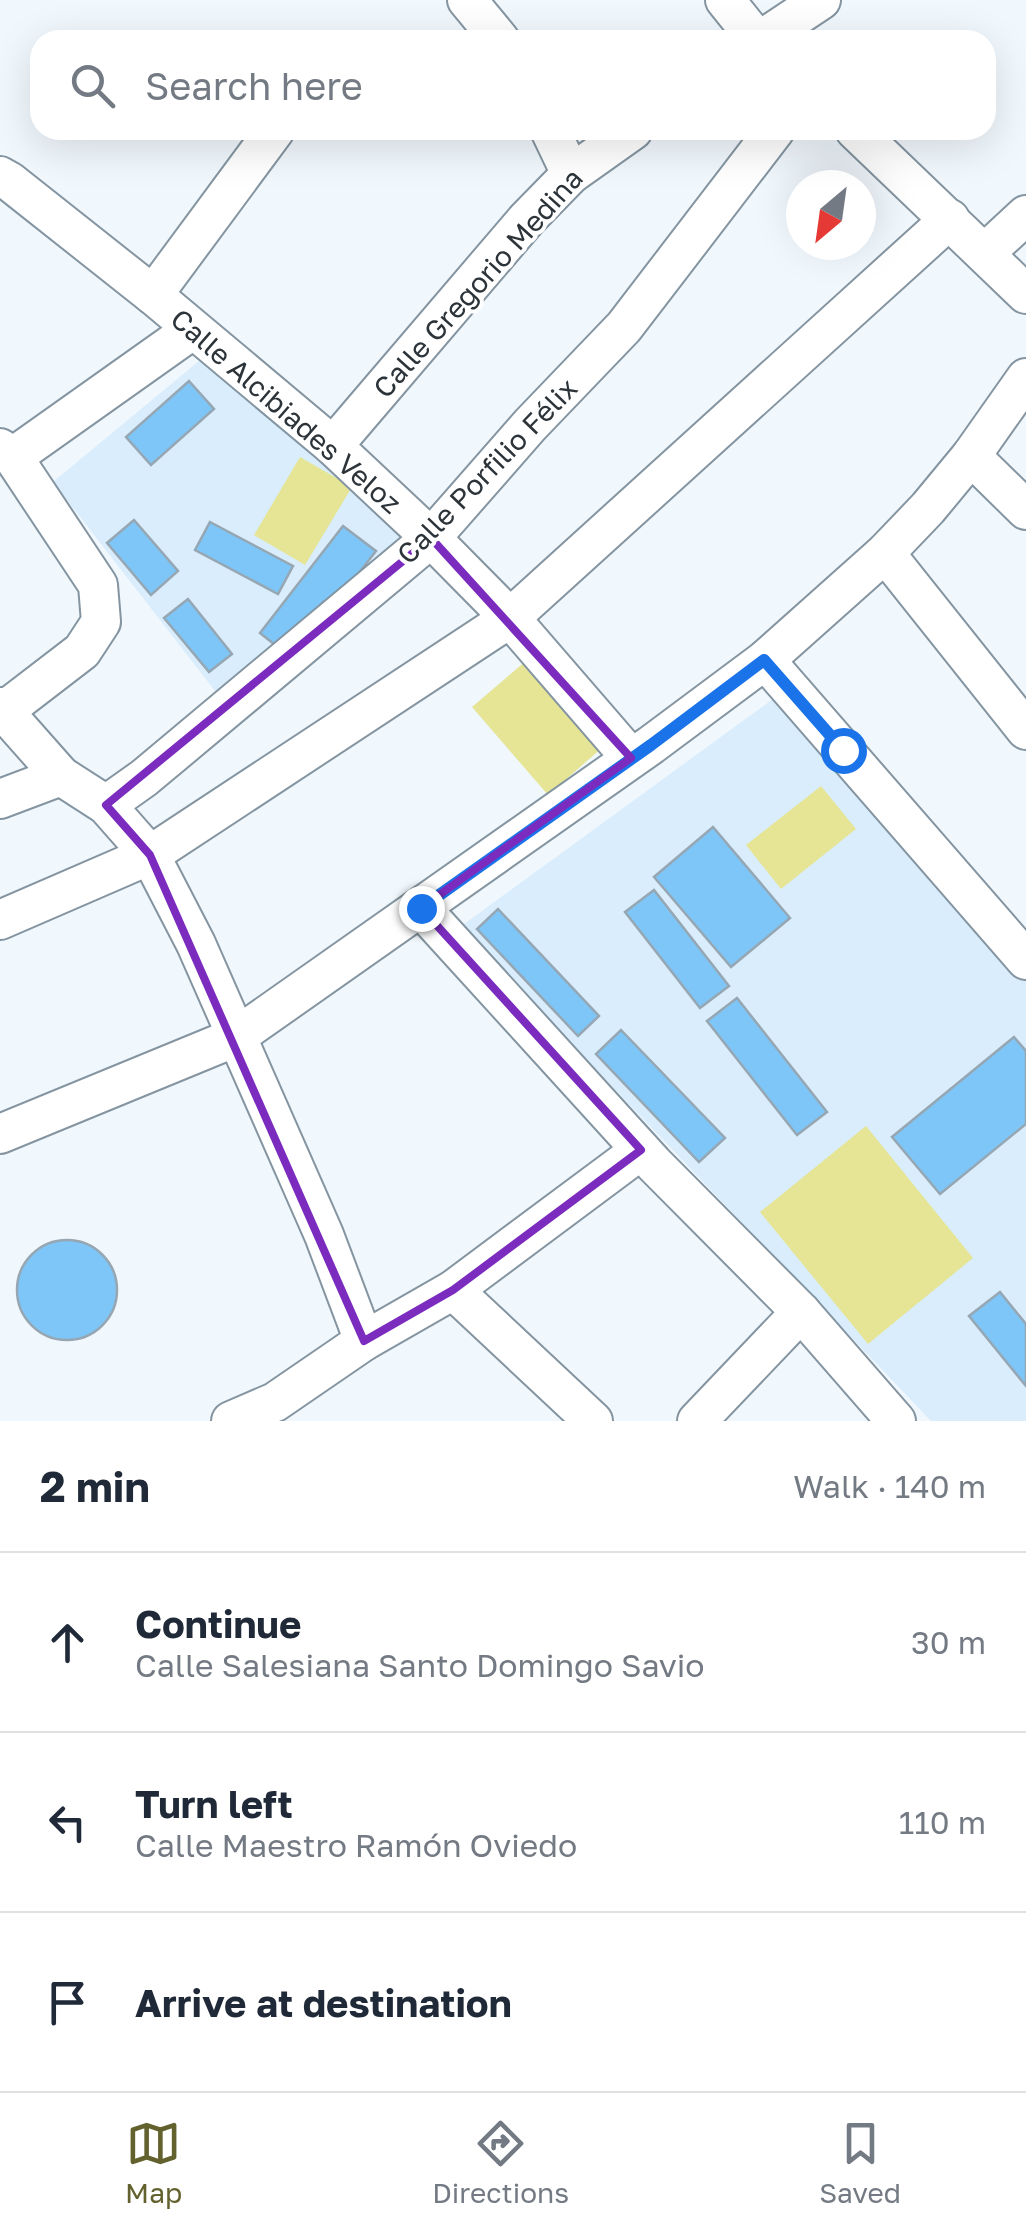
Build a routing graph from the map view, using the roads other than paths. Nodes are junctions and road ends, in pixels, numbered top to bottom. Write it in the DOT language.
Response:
graph roads {
  1 [pos="467,0"];
  2 [pos="725,0"];
  3 [pos="821,0"];
  4 [pos="492,30"];
  5 [pos="750,30"];
  6 [pos="774,30"];
  7 [pos="268,140"];
  8 [pos="555,140"];
  9 [pos="619,140"];
  10 [pos="767,140"];
  11 [pos="866,140"];
  12 [pos="571,174"];
  13 [pos="0,176"];
  14 [pos="1026,215"];
  15 [pos="950,219"];
  16 [pos="986,253"];
  17 [pos="1026,294"];
  18 [pos="153,295"];
  19 [pos="192,330"];
  20 [pos="1026,378"];
  21 [pos="333,446"];
  22 [pos="6,452"];
  23 [pos="972,456"];
  24 [pos="1026,510"];
  25 [pos="431,538"];
  26 [pos="884,553"];
  27 [pos="510,618"];
  28 [pos="764,660"];
  29 [pos="2,709"];
  30 [pos="1026,730"];
  31 [pos="632,758"];
  32 [pos="61,776"];
  33 [pos="0,799"];
  34 [pos="106,805"];
  35 [pos="150,854"];
  36 [pos="421,908"];
  37 [pos="0,920"];
  38 [pos="1026,960"];
  39 [pos="236,1037"];
  40 [pos="0,1134"];
  41 [pos="641,1150"];
  42 [pos="453,1290"];
  43 [pos="801,1312"];
  44 [pos="364,1341"];
  45 [pos="283,1411"];
  46 [pos="231,1421"];
  47 [pos="593,1421"];
  48 [pos="696,1421"];
  49 [pos="896,1421"];
  1 -- 4 [label="street"];
  2 -- 5 [label="street"];
  3 -- 6 [label="street"];
  7 -- 18 [label="street"];
  8 -- 12 [label="street"];
  9 -- 12 [label="street, Calle Gregorio Medina"];
  10 -- 25 [label="street, Calle Porfilio Félix"];
  11 -- 15 [label="street"];
  12 -- 21 [label="street, Calle Gregorio Medina"];
  13 -- 18 [label="street, Calle Alcibiades Veloz"];
  14 -- 16 [label="street"];
  15 -- 16 [label="street"];
  15 -- 27 [label="street"];
  16 -- 17 [label="street"];
  18 -- 19 [label="street, Calle Alcibiades Veloz"];
  19 -- 21 [label="street, Calle Alcibiades Veloz"];
  19 -- 22 [label="street"];
  20 -- 23 [label="street"];
  21 -- 25 [label="street, Calle Alcibiades Veloz"];
  22 -- 29 [label="street"];
  23 -- 24 [label="street"];
  23 -- 26 [label="street"];
  25 -- 27 [label="street, Calle Alcibiades Veloz"];
  25 -- 34 [label="street, Calle Porfilio Félix"];
  26 -- 28 [label="street"];
  26 -- 30 [label="street"];
  27 -- 31 [label="street, Calle Alcibiades Veloz"];
  27 -- 35 [label="street"];
  28 -- 31 [label="street"];
  28 -- 38 [label="street"];
  29 -- 32 [label="street"];
  31 -- 36 [label="street"];
  32 -- 33 [label="street"];
  32 -- 34 [label="street"];
  34 -- 35 [label="street"];
  35 -- 37 [label="street"];
  35 -- 39 [label="street"];
  36 -- 39 [label="street"];
  36 -- 41 [label="street"];
  39 -- 40 [label="street"];
  39 -- 44 [label="street"];
  41 -- 42 [label="street"];
  41 -- 43 [label="street"];
  42 -- 44 [label="street"];
  42 -- 47 [label="street"];
  43 -- 48 [label="street"];
  43 -- 49 [label="street"];
  44 -- 45 [label="street"];
  45 -- 46 [label="street"];
}
